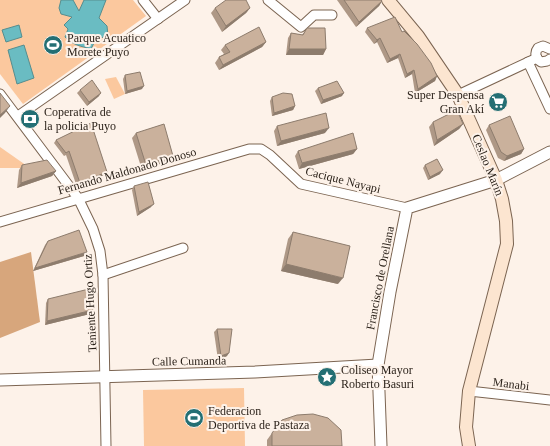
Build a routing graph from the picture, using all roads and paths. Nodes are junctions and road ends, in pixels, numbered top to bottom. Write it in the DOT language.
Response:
graph roads {
  1 [pos="143,0"];
  2 [pos="185,0"];
  3 [pos="268,0"];
  4 [pos="392,1"];
  5 [pos="332,15"];
  6 [pos="158,19"];
  7 [pos="550,49"];
  8 [pos="550,59"];
  9 [pos="533,60"];
  10 [pos="0,94"];
  11 [pos="458,95"];
  12 [pos="550,109"];
  13 [pos="18,116"];
  14 [pos="261,149"];
  15 [pos="550,152"];
  16 [pos="496,180"];
  17 [pos="78,198"];
  18 [pos="407,208"];
  19 [pos="0,222"];
  20 [pos="183,248"];
  21 [pos="102,274"];
  22 [pos="378,364"];
  23 [pos="106,376"];
  24 [pos="0,380"];
  25 [pos="469,391"];
  26 [pos="550,400"];
  27 [pos="106,446"];
  28 [pos="381,446"];
  29 [pos="469,446"];
  1 -- 6 [label="street"];
  2 -- 6 [label="street"];
  3 -- 5 [label="street"];
  4 -- 11 [label="main road, Ceslao Marín"];
  6 -- 13 [label="street"];
  7 -- 9 [label="street"];
  8 -- 9 [label="street"];
  9 -- 11 [label="street"];
  9 -- 12 [label="street"];
  10 -- 13 [label="street, Teniente Hugo Ortiz"];
  11 -- 16 [label="main road, Ceslao Marín"];
  13 -- 17 [label="street, Teniente Hugo Ortiz"];
  14 -- 17 [label="street, Fernando Maldonado Donoso"];
  14 -- 18 [label="street, Cacique Nayapi"];
  15 -- 16 [label="street"];
  16 -- 18 [label="street"];
  16 -- 25 [label="main road, Ceslao Marín"];
  17 -- 19 [label="street, Fernando Maldonado Donoso"];
  17 -- 21 [label="street, Teniente Hugo Ortiz"];
  18 -- 22 [label="street, Francisco de Orellana"];
  20 -- 21 [label="street"];
  21 -- 23 [label="street, Teniente Hugo Ortiz"];
  22 -- 23 [label="street, Calle Cumanda"];
  22 -- 28 [label="street, Francisco de Orellana"];
  23 -- 24 [label="street, Calle Cumanda"];
  23 -- 27 [label="street, Teniente Hugo Ortiz"];
  25 -- 26 [label="street, Manabi"];
  25 -- 29 [label="main road, Ceslao Marín"];
}
